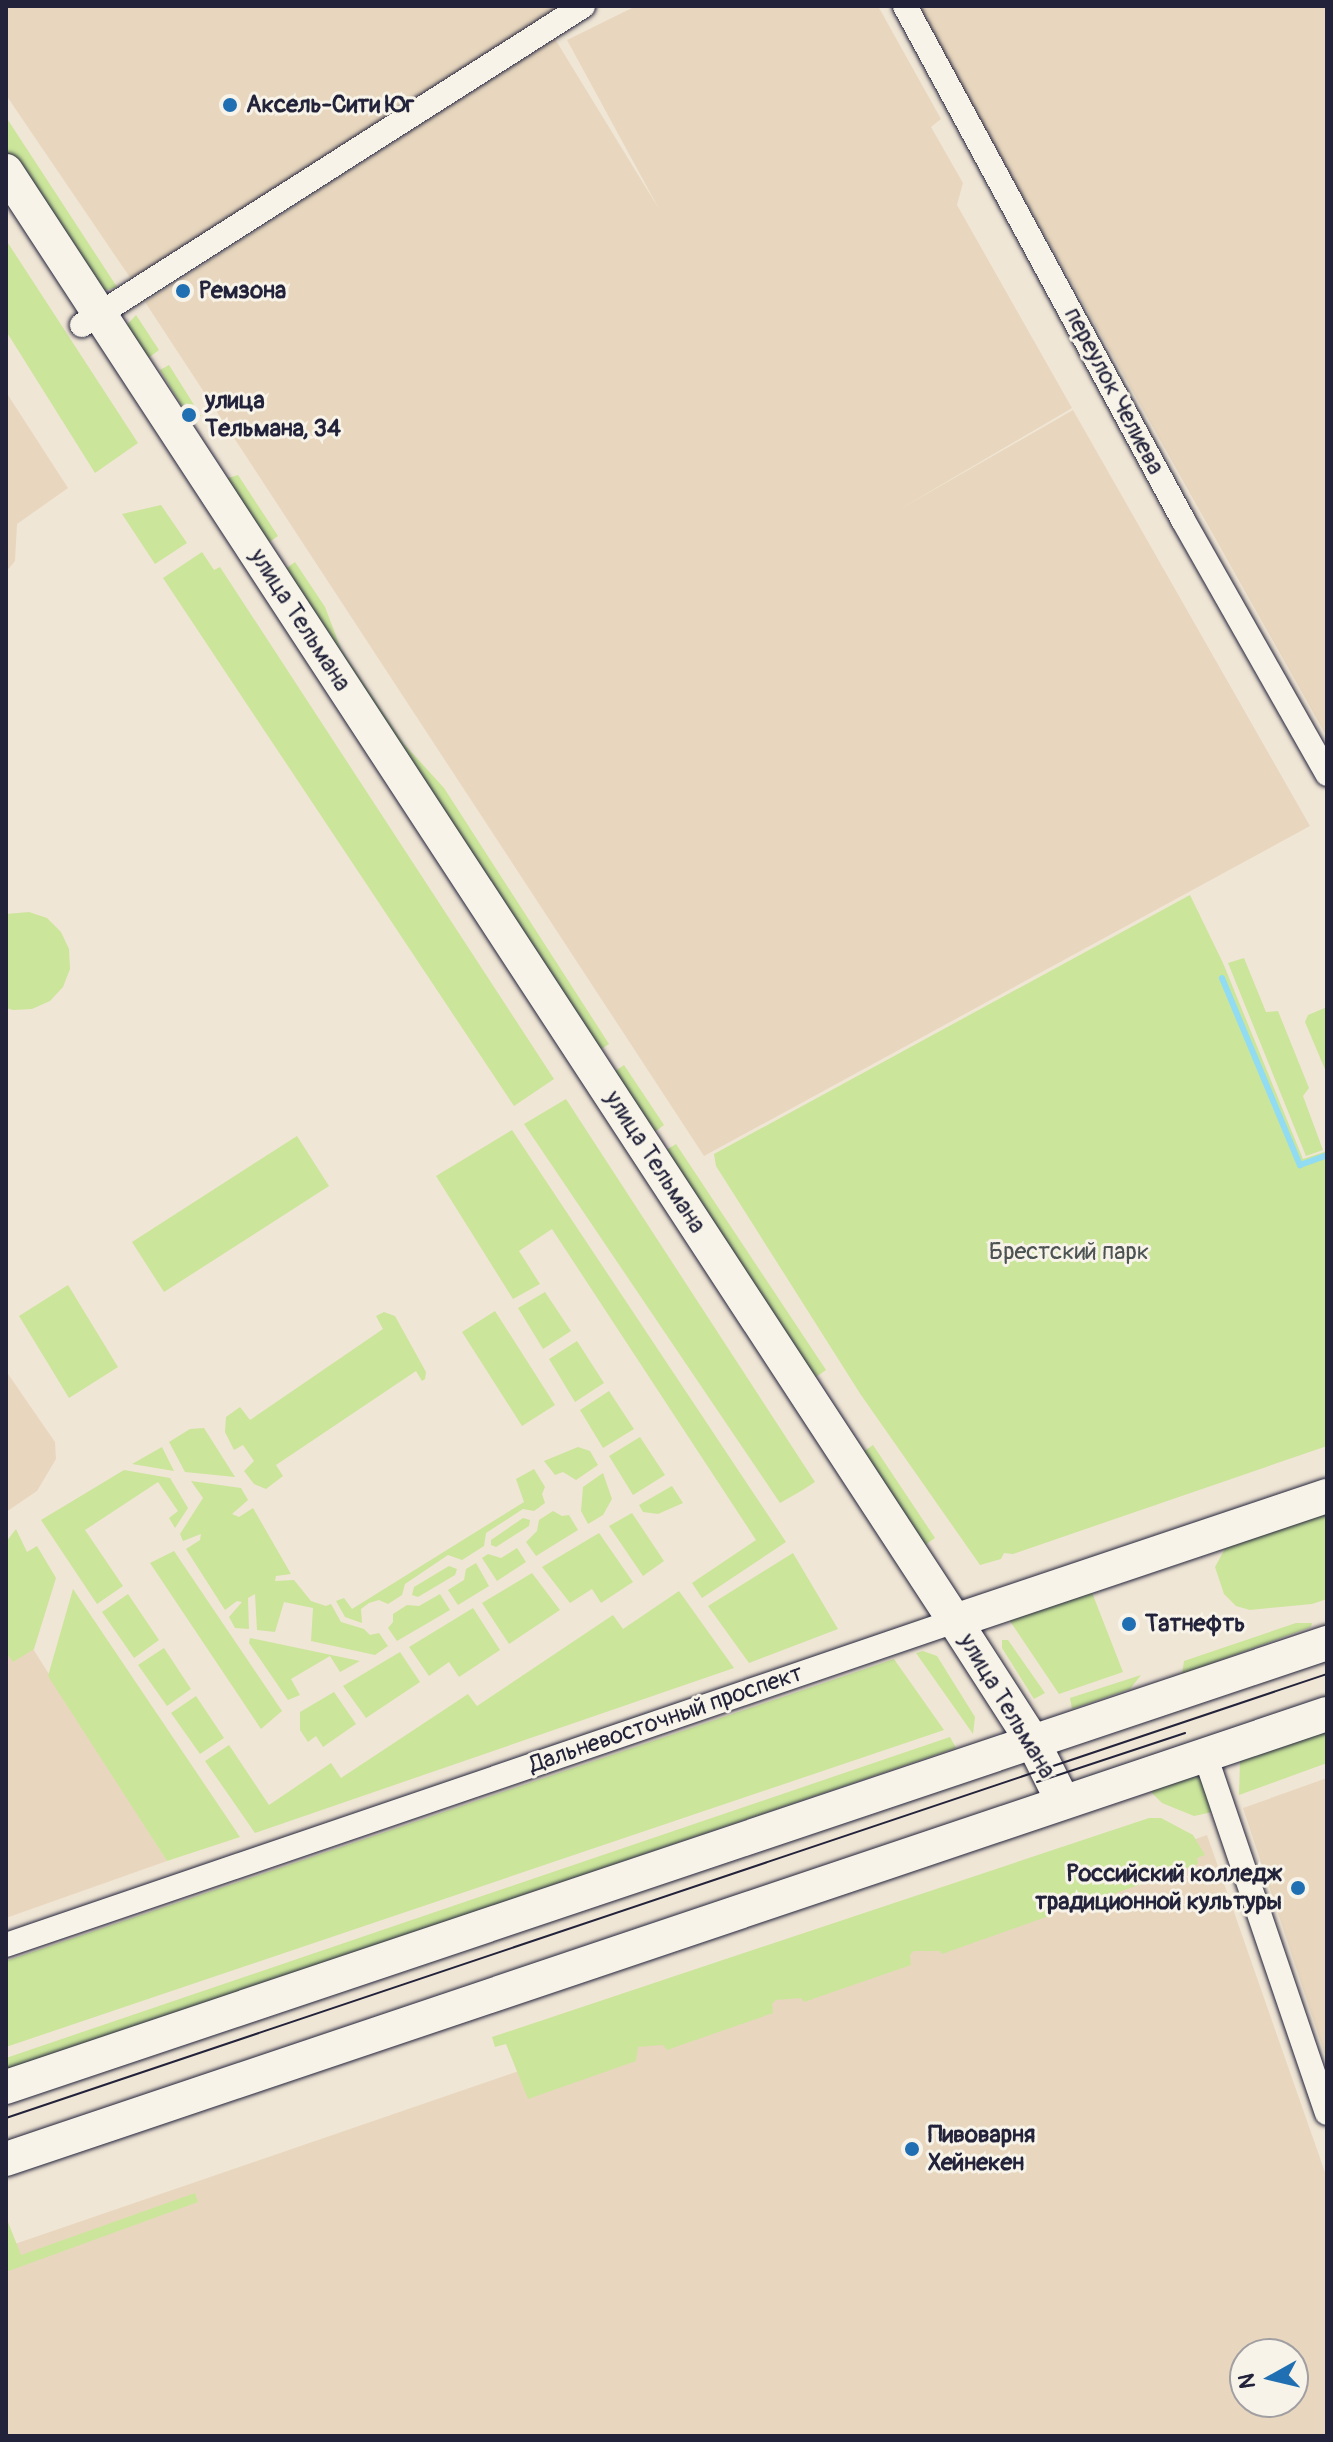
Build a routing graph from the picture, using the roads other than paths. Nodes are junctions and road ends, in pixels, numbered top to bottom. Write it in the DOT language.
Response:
graph roads {
  1 [pos="583,6"];
  2 [pos="905,6"];
  3 [pos="6,171"];
  4 [pos="6,209"];
  5 [pos="90,319"];
  6 [pos="1327,774"];
  7 [pos="1327,1496"];
  8 [pos="945,1625"];
  9 [pos="1327,1643"];
  10 [pos="1327,1714"];
  11 [pos="1023,1745"];
  12 [pos="1205,1755"];
  13 [pos="1063,1802"];
  14 [pos="6,1945"];
  15 [pos="6,2087"];
  16 [pos="1327,2113"];
  17 [pos="6,2159"];
  1 -- 5 [label="street"];
  2 -- 6 [label="street, переулок Челиева"];
  3 -- 5 [label="main road, улица Тельмана"];
  4 -- 5 [label="main road, улица Тельмана"];
  5 -- 8 [label="main road, улица Тельмана"];
  7 -- 8 [label="main road, Дальневосточный проспект"];
  8 -- 11 [label="main road, улица Тельмана"];
  8 -- 14 [label="street, Дальневосточный проспект"];
  9 -- 11 [label="main road"];
  10 -- 12 [label="main road"];
  11 -- 13 [label="main road, улица Тельмана"];
  11 -- 15 [label="main road"];
  12 -- 13 [label="main road"];
  12 -- 16 [label="street"];
  13 -- 17 [label="main road"];
}
